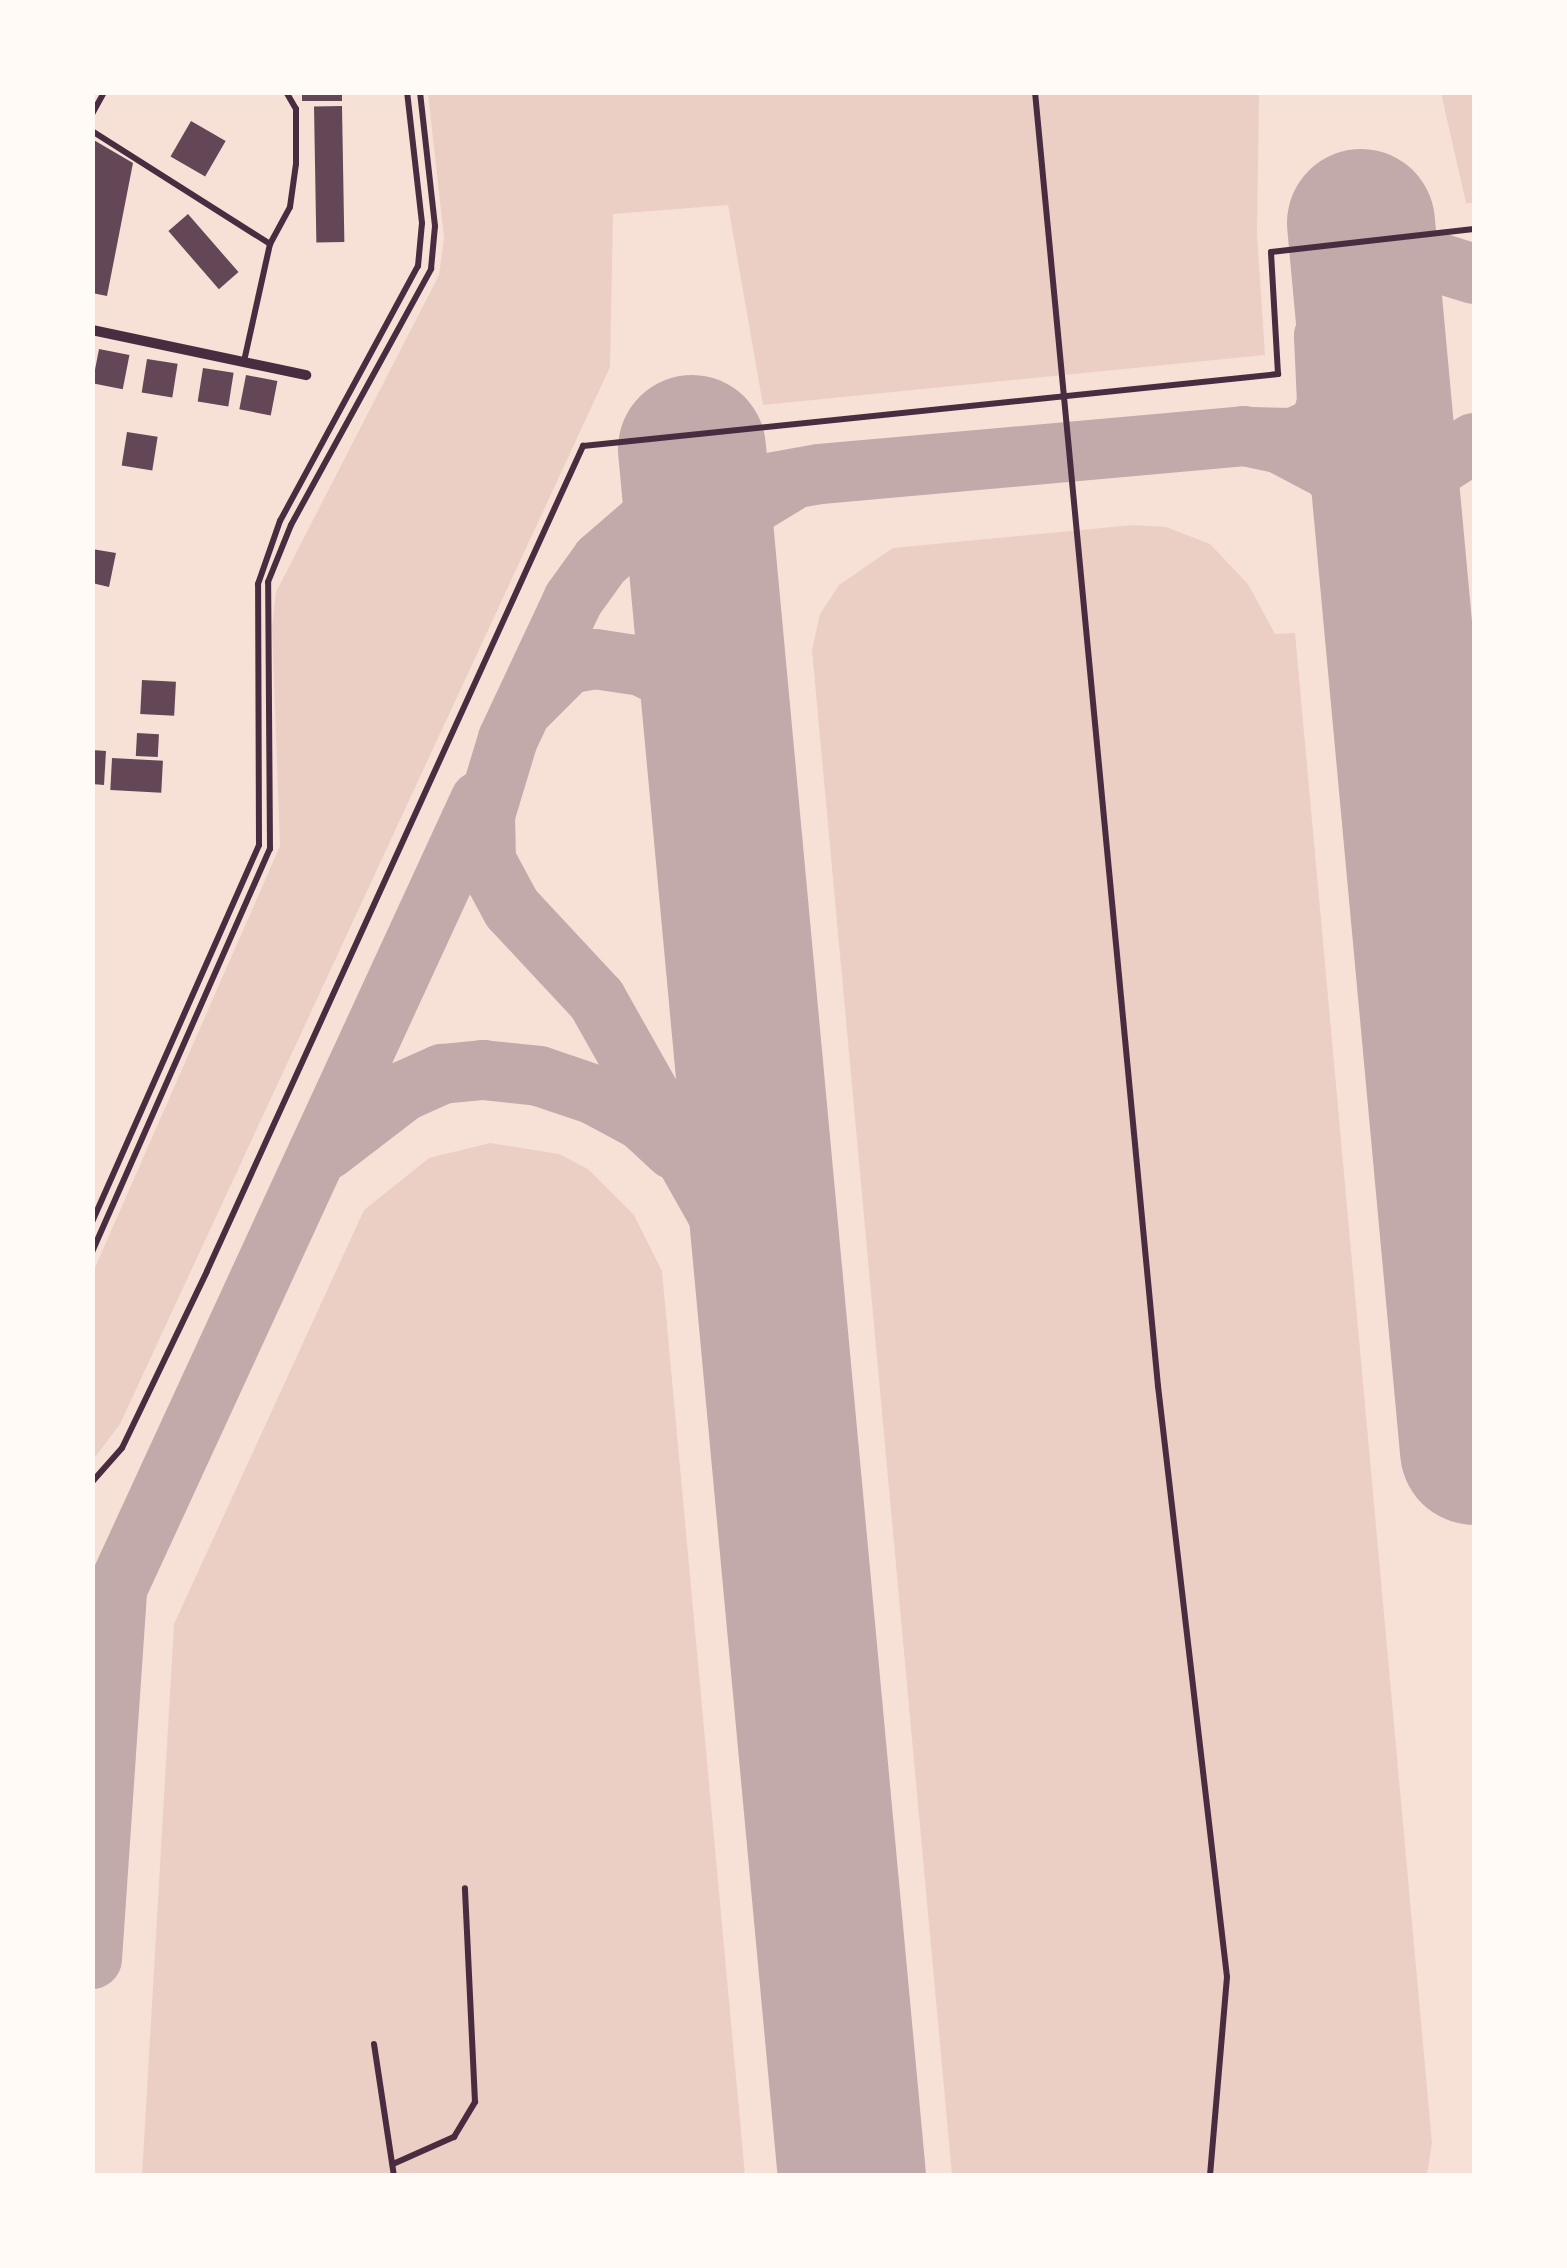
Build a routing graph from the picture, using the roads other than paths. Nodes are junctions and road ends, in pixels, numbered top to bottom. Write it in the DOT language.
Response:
graph roads {
  1 [pos="104,92"];
  2 [pos="286,92"];
  3 [pos="407,92"];
  4 [pos="420,92"];
  5 [pos="1035,92"];
  6 [pos="92,114"];
  7 [pos="92,131"];
  8 [pos="1474,229"];
  9 [pos="270,244"];
  10 [pos="92,330"];
  11 [pos="244,361"];
  12 [pos="306,375"];
  13 [pos="1064,396"];
  14 [pos="92,1222"];
  15 [pos="92,1252"];
  16 [pos="92,1482"];
  17 [pos="465,1888"];
  18 [pos="374,2044"];
  19 [pos="393,2164"];
  20 [pos="394,2176"];
  21 [pos="1210,2176"];
  1 -- 6 [label="lane"];
  2 -- 9 [label="lane"];
  3 -- 14 [label="lane"];
  4 -- 15 [label="lane"];
  5 -- 13 [label="lane"];
  7 -- 9 [label="lane"];
  8 -- 13 [label="lane"];
  9 -- 11 [label="lane"];
  10 -- 11 [label="street"];
  11 -- 12 [label="street"];
  13 -- 16 [label="lane"];
  13 -- 21 [label="lane"];
  17 -- 19 [label="lane"];
  18 -- 19 [label="lane"];
  19 -- 20 [label="lane"];
}
